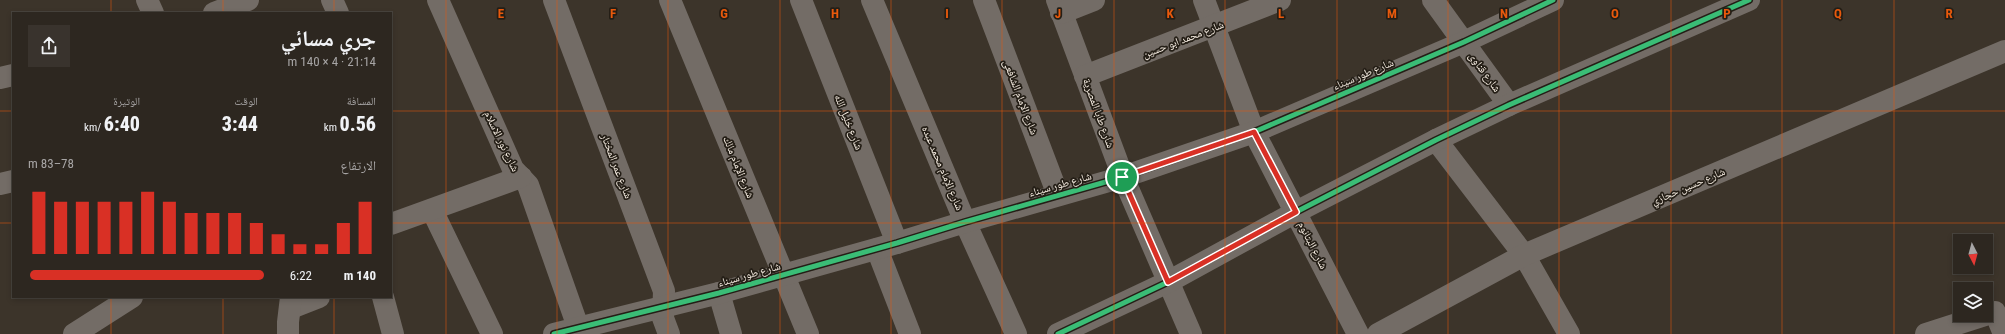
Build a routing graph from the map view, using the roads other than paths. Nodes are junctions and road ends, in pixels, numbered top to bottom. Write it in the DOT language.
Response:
graph roads {
  1 [pos="147,0"];
  2 [pos="248,0"];
  3 [pos="254,0"];
  4 [pos="332,0"];
  5 [pos="438,0"];
  6 [pos="554,0"];
  7 [pos="670,0"];
  8 [pos="801,0"];
  9 [pos="872,0"];
  10 [pos="984,0"];
  11 [pos="1094,0"];
  12 [pos="1204,0"];
  13 [pos="1280,0"];
  14 [pos="1433,0"];
  15 [pos="1553,0"];
  16 [pos="1749,0"];
  17 [pos="1059,6"];
  18 [pos="153,12"];
  19 [pos="217,12"];
  20 [pos="260,12"];
  21 [pos="338,12"];
  22 [pos="1214,27"];
  23 [pos="1464,42"];
  24 [pos="2005,51"];
  25 [pos="12,75"];
  26 [pos="1085,76"];
  27 [pos="0,78"];
  28 [pos="1509,105"];
  29 [pos="1254,132"];
  30 [pos="1436,140"];
  31 [pos="521,177"];
  32 [pos="1122,177"];
  33 [pos="12,181"];
  34 [pos="0,184"];
  35 [pos="1058,195"];
  36 [pos="432,210"];
  37 [pos="1296,212"];
  38 [pos="965,222"];
  39 [pos="392,224"];
  40 [pos="887,246"];
  41 [pos="1524,255"];
  42 [pos="783,275"];
  43 [pos="1168,282"];
  44 [pos="719,293"];
  45 [pos="130,298"];
  46 [pos="313,298"];
  47 [pos="383,298"];
  48 [pos="291,302"];
  49 [pos="663,306"];
  50 [pos="1993,313"];
  51 [pos="1964,322"];
  52 [pos="578,327"];
  53 [pos="608,327"];
  54 [pos="74,334"];
  55 [pos="288,334"];
  56 [pos="393,334"];
  57 [pos="492,334"];
  58 [pos="554,334"];
  59 [pos="669,334"];
  60 [pos="731,334"];
  61 [pos="808,334"];
  62 [pos="910,334"];
  63 [pos="1016,334"];
  64 [pos="1058,334"];
  65 [pos="1191,334"];
  66 [pos="1358,334"];
  67 [pos="1378,334"];
  68 [pos="1569,334"];
  69 [pos="1926,334"];
  70 [pos="2004,334"];
  1 -- 18 [label="street"];
  2 -- 19 [label="street"];
  3 -- 20 [label="street"];
  4 -- 21 [label="street"];
  5 -- 31 [label="street, شارع نور الاسلام"];
  6 -- 49 [label="street, شارع عمر المختار"];
  7 -- 42 [label="street, شارع الإمام مالك"];
  8 -- 40 [label="street, شارع خليل الله"];
  9 -- 38 [label="street, شارع الإمام محمد عبده"];
  10 -- 35 [label="street, شارع الإمام الشافعى"];
  11 -- 17 [label="street"];
  12 -- 22 [label="street, شارع البتانوم"];
  13 -- 22 [label="street, شارع محمد ابو حسين"];
  14 -- 23 [label="street, شارع قناوى"];
  15 -- 23 [label="street, شارع طور سيناء"];
  16 -- 28 [label="street"];
  17 -- 26 [label="street, شارع طابا المصرية"];
  22 -- 26 [label="street, شارع محمد ابو حسين"];
  22 -- 29 [label="street, شارع البتانوم"];
  23 -- 28 [label="street, شارع قناوى"];
  23 -- 29 [label="street, شارع طور سيناء"];
  24 -- 41 [label="street, شارع حسين حجازي"];
  25 -- 27 [label="street"];
  26 -- 32 [label="street, شارع طابا المصرية"];
  28 -- 30 [label="street"];
  29 -- 32 [label="street, شارع طور سيناء"];
  29 -- 37 [label="street, شارع البتانوم"];
  30 -- 37 [label="street"];
  30 -- 41 [label="street"];
  31 -- 36 [label="street"];
  31 -- 52 [label="street, شارع نور الاسلام"];
  32 -- 35 [label="street, شارع طور سيناء"];
  32 -- 43 [label="street, شارع طابا المصرية"];
  33 -- 34 [label="street"];
  35 -- 38 [label="street, شارع طور سيناء"];
  36 -- 39 [label="street"];
  36 -- 57 [label="street"];
  37 -- 43 [label="street"];
  37 -- 66 [label="street, شارع البتانوم"];
  38 -- 40 [label="street, شارع طور سيناء"];
  38 -- 63 [label="street, شارع الإمام محمد عبده"];
  40 -- 42 [label="street, شارع طور سيناء"];
  40 -- 62 [label="street, شارع خليل الله"];
  41 -- 67 [label="street, شارع حسين حجازي"];
  41 -- 68 [label="street"];
  42 -- 44 [label="street, شارع طور سيناء"];
  42 -- 61 [label="street, شارع الإمام مالك"];
  43 -- 64 [label="street"];
  43 -- 65 [label="street, شارع طابا المصرية"];
  44 -- 49 [label="street, شارع طور سيناء"];
  44 -- 60 [label="street"];
  45 -- 54 [label="street"];
  46 -- 48 [label="street"];
  47 -- 56 [label="street"];
  48 -- 55 [label="street"];
  49 -- 53 [label="street, شارع طور سيناء"];
  49 -- 59 [label="street, شارع عمر المختار"];
  50 -- 70 [label="street"];
  51 -- 69 [label="street"];
  52 -- 53 [label="street, شارع طور سيناء"];
  52 -- 58 [label="street, شارع طور سيناء"];
}
